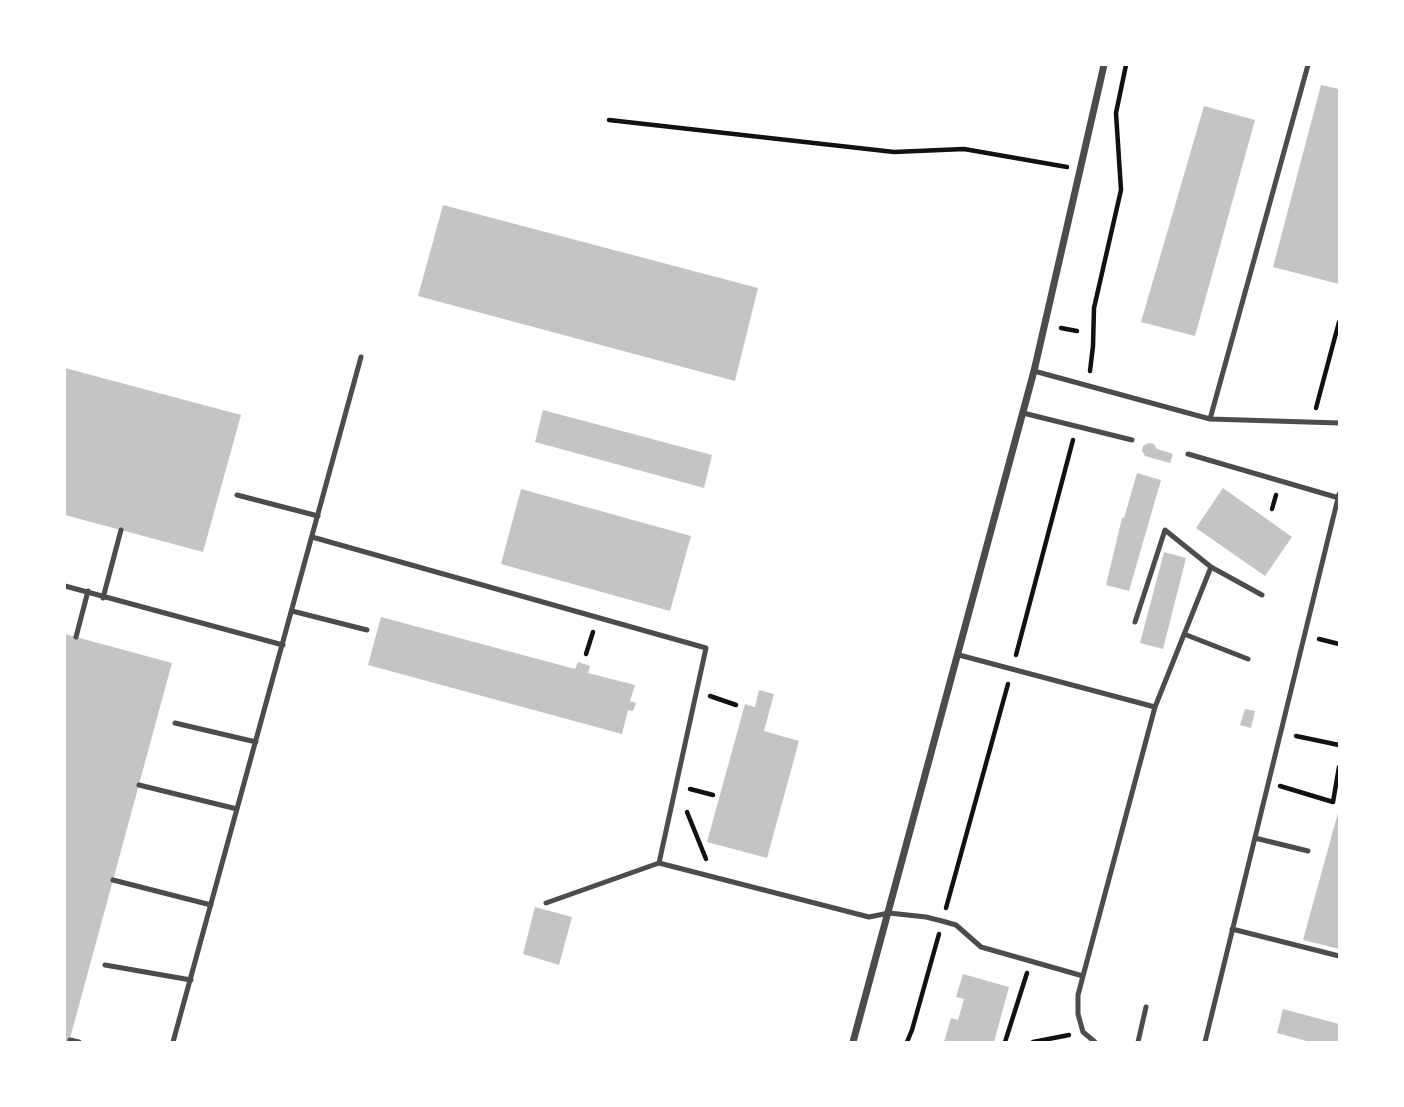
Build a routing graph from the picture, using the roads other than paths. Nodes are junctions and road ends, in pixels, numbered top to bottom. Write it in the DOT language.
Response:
graph roads {
  1 [pos="1104,65"];
  2 [pos="1308,65"];
  3 [pos="361,357"];
  4 [pos="1034,371"];
  5 [pos="1023,413"];
  6 [pos="1210,419"];
  7 [pos="1339,423"];
  8 [pos="1132,440"];
  9 [pos="1188,454"];
  10 [pos="237,495"];
  11 [pos="1339,497"];
  12 [pos="318,516"];
  13 [pos="121,530"];
  14 [pos="312,537"];
  15 [pos="1211,567"];
  16 [pos="65,586"];
  17 [pos="88,592"];
  18 [pos="1262,595"];
  19 [pos="103,598"];
  20 [pos="292,611"];
  21 [pos="1135,622"];
  22 [pos="367,630"];
  23 [pos="1184,634"];
  24 [pos="76,637"];
  25 [pos="283,645"];
  26 [pos="959,655"];
  27 [pos="1248,659"];
  28 [pos="1155,707"];
  29 [pos="175,723"];
  30 [pos="256,742"];
  31 [pos="139,785"];
  32 [pos="237,809"];
  33 [pos="1255,838"];
  34 [pos="1308,851"];
  35 [pos="659,863"];
  36 [pos="113,880"];
  37 [pos="546,903"];
  38 [pos="211,905"];
  39 [pos="889,913"];
  40 [pos="1232,929"];
  41 [pos="1339,956"];
  42 [pos="105,965"];
  43 [pos="1083,976"];
  44 [pos="191,980"];
  45 [pos="1146,1007"];
  46 [pos="70,1040"];
  47 [pos="79,1042"];
  48 [pos="173,1042"];
  49 [pos="853,1042"];
  50 [pos="1095,1042"];
  51 [pos="1138,1042"];
  52 [pos="1205,1042"];
  1 -- 4 [label="street"];
  2 -- 6 [label="lane"];
  3 -- 12 [label="lane"];
  4 -- 5 [label="street"];
  4 -- 6 [label="lane"];
  5 -- 8 [label="lane"];
  5 -- 26 [label="street"];
  6 -- 7 [label="lane"];
  9 -- 11 [label="lane"];
  10 -- 12 [label="lane"];
  11 -- 33 [label="lane"];
  12 -- 14 [label="lane"];
  13 -- 19 [label="lane"];
  14 -- 20 [label="lane"];
  14 -- 35 [label="lane"];
  15 -- 18 [label="lane"];
  15 -- 21 [label="lane"];
  15 -- 23 [label="lane"];
  16 -- 17 [label="lane"];
  17 -- 19 [label="lane"];
  17 -- 24 [label="lane"];
  19 -- 25 [label="lane"];
  20 -- 22 [label="lane"];
  20 -- 25 [label="lane"];
  23 -- 27 [label="lane"];
  23 -- 28 [label="lane"];
  25 -- 30 [label="lane"];
  26 -- 28 [label="lane"];
  26 -- 39 [label="street"];
  28 -- 43 [label="lane"];
  29 -- 30 [label="lane"];
  30 -- 32 [label="lane"];
  31 -- 32 [label="lane"];
  32 -- 38 [label="lane"];
  33 -- 34 [label="lane"];
  33 -- 40 [label="lane"];
  35 -- 37 [label="lane"];
  35 -- 39 [label="lane"];
  36 -- 38 [label="lane"];
  38 -- 44 [label="lane"];
  39 -- 43 [label="lane"];
  39 -- 49 [label="street"];
  40 -- 41 [label="lane"];
  40 -- 52 [label="lane"];
  42 -- 44 [label="lane"];
  43 -- 50 [label="lane"];
  44 -- 48 [label="lane"];
  45 -- 51 [label="lane"];
  46 -- 47 [label="lane"];
}
